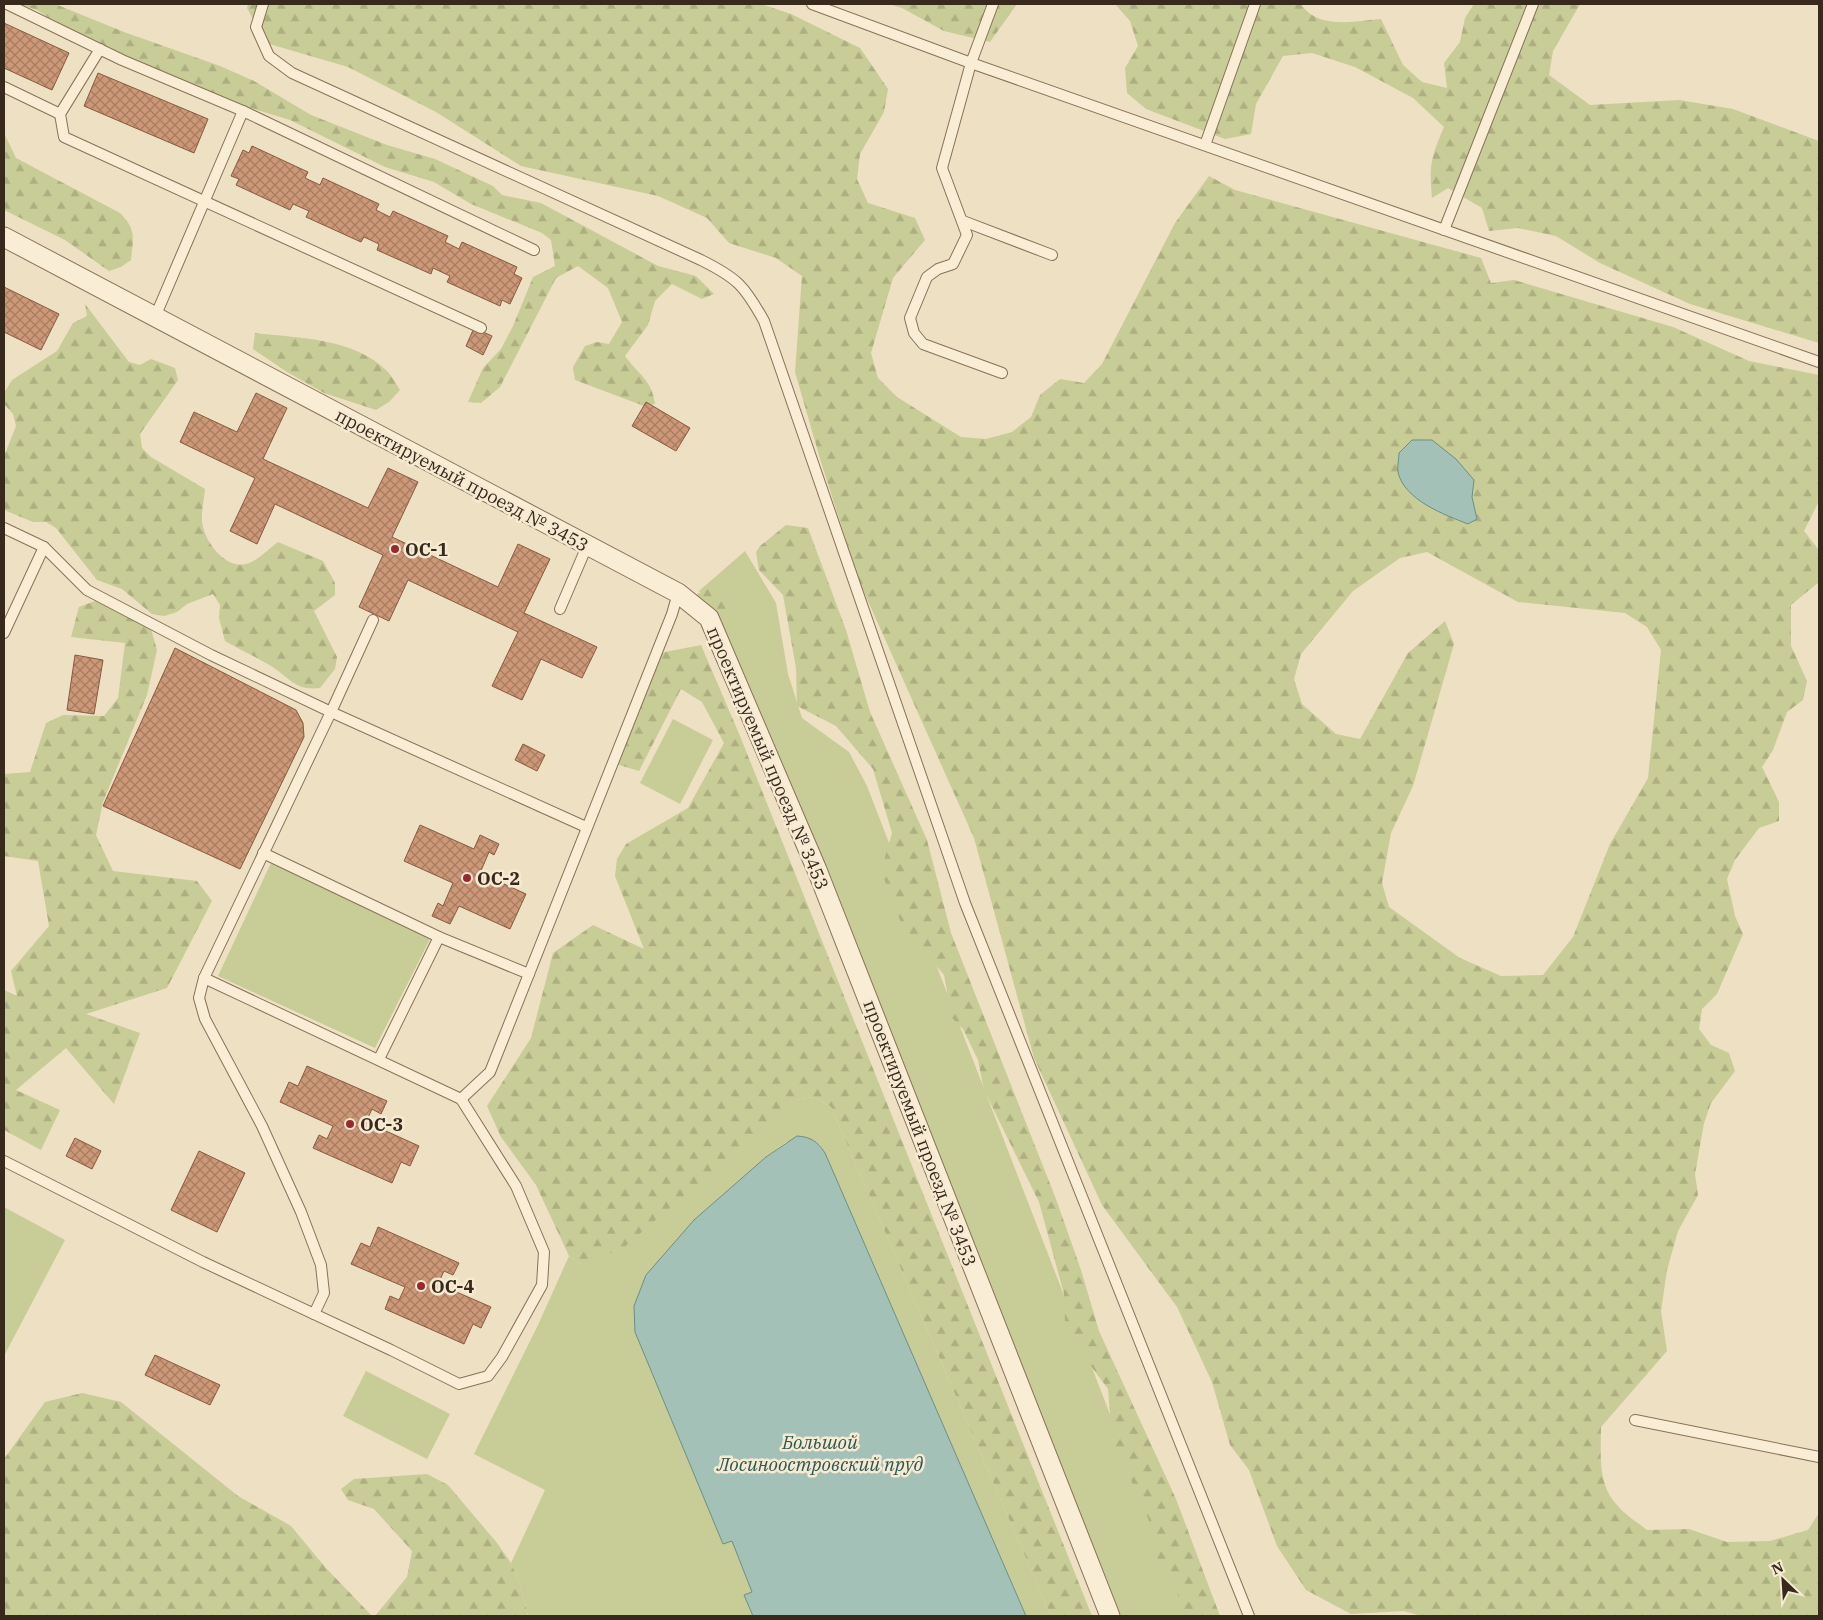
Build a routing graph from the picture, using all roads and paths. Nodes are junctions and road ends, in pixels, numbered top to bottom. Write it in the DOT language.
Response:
graph roads {
  1 [pos="7,4"];
  2 [pos="263,4"];
  3 [pos="812,4"];
  4 [pos="993,4"];
  5 [pos="1255,4"];
  6 [pos="1533,4"];
  7 [pos="100,49"];
  8 [pos="971,63"];
  9 [pos="4,87"];
  10 [pos="243,111"];
  11 [pos="60,114"];
  12 [pos="1205,145"];
  13 [pos="205,200"];
  14 [pos="963,222"];
  15 [pos="1444,230"];
  16 [pos="4,237"];
  17 [pos="534,250"];
  18 [pos="1052,255"];
  19 [pos="155,318"];
  20 [pos="481,328"];
  21 [pos="1819,362"];
  22 [pos="1002,373"];
  23 [pos="4,528"];
  24 [pos="588,546"];
  25 [pos="44,547"];
  26 [pos="678,593"];
  27 [pos="560,609"];
  28 [pos="373,620"];
  29 [pos="4,633"];
  30 [pos="331,712"];
  31 [pos="586,827"];
  32 [pos="263,853"];
  33 [pos="439,937"];
  34 [pos="528,974"];
  35 [pos="204,978"];
  36 [pos="379,1059"];
  37 [pos="461,1099"];
  38 [pos="4,1161"];
  39 [pos="314,1314"];
  40 [pos="1635,1420"];
  41 [pos="1819,1457"];
  42 [pos="1110,1616"];
  43 [pos="1250,1616"];
  1 -- 7 [label="lane"];
  2 -- 43 [label="lane"];
  3 -- 8 [label="lane"];
  4 -- 8 [label="lane"];
  5 -- 12 [label="lane"];
  6 -- 15 [label="lane"];
  7 -- 10 [label="lane"];
  7 -- 11 [label="lane"];
  8 -- 12 [label="lane"];
  8 -- 14 [label="lane"];
  9 -- 11 [label="lane"];
  10 -- 13 [label="lane"];
  10 -- 17 [label="lane"];
  11 -- 13 [label="lane"];
  12 -- 15 [label="lane"];
  13 -- 19 [label="lane"];
  13 -- 20 [label="lane"];
  14 -- 18 [label="lane"];
  14 -- 22 [label="lane"];
  15 -- 21 [label="lane"];
  16 -- 19 [label="street, проектируемый проезд № 3453"];
  19 -- 24 [label="street, проектируемый проезд № 3453"];
  23 -- 25 [label="lane"];
  24 -- 26 [label="street, проектируемый проезд № 3453"];
  24 -- 27 [label="lane"];
  25 -- 29 [label="lane"];
  25 -- 30 [label="lane"];
  26 -- 31 [label="lane"];
  26 -- 42 [label="street, проектируемый проезд № 3453"];
  28 -- 30 [label="lane"];
  30 -- 31 [label="lane"];
  30 -- 32 [label="lane"];
  31 -- 34 [label="lane"];
  32 -- 33 [label="lane"];
  32 -- 35 [label="lane"];
  33 -- 34 [label="lane"];
  33 -- 36 [label="lane"];
  34 -- 37 [label="lane"];
  35 -- 36 [label="lane"];
  35 -- 39 [label="lane"];
  36 -- 37 [label="lane"];
  37 -- 39 [label="lane"];
  38 -- 39 [label="lane"];
  40 -- 41 [label="lane"];
}
